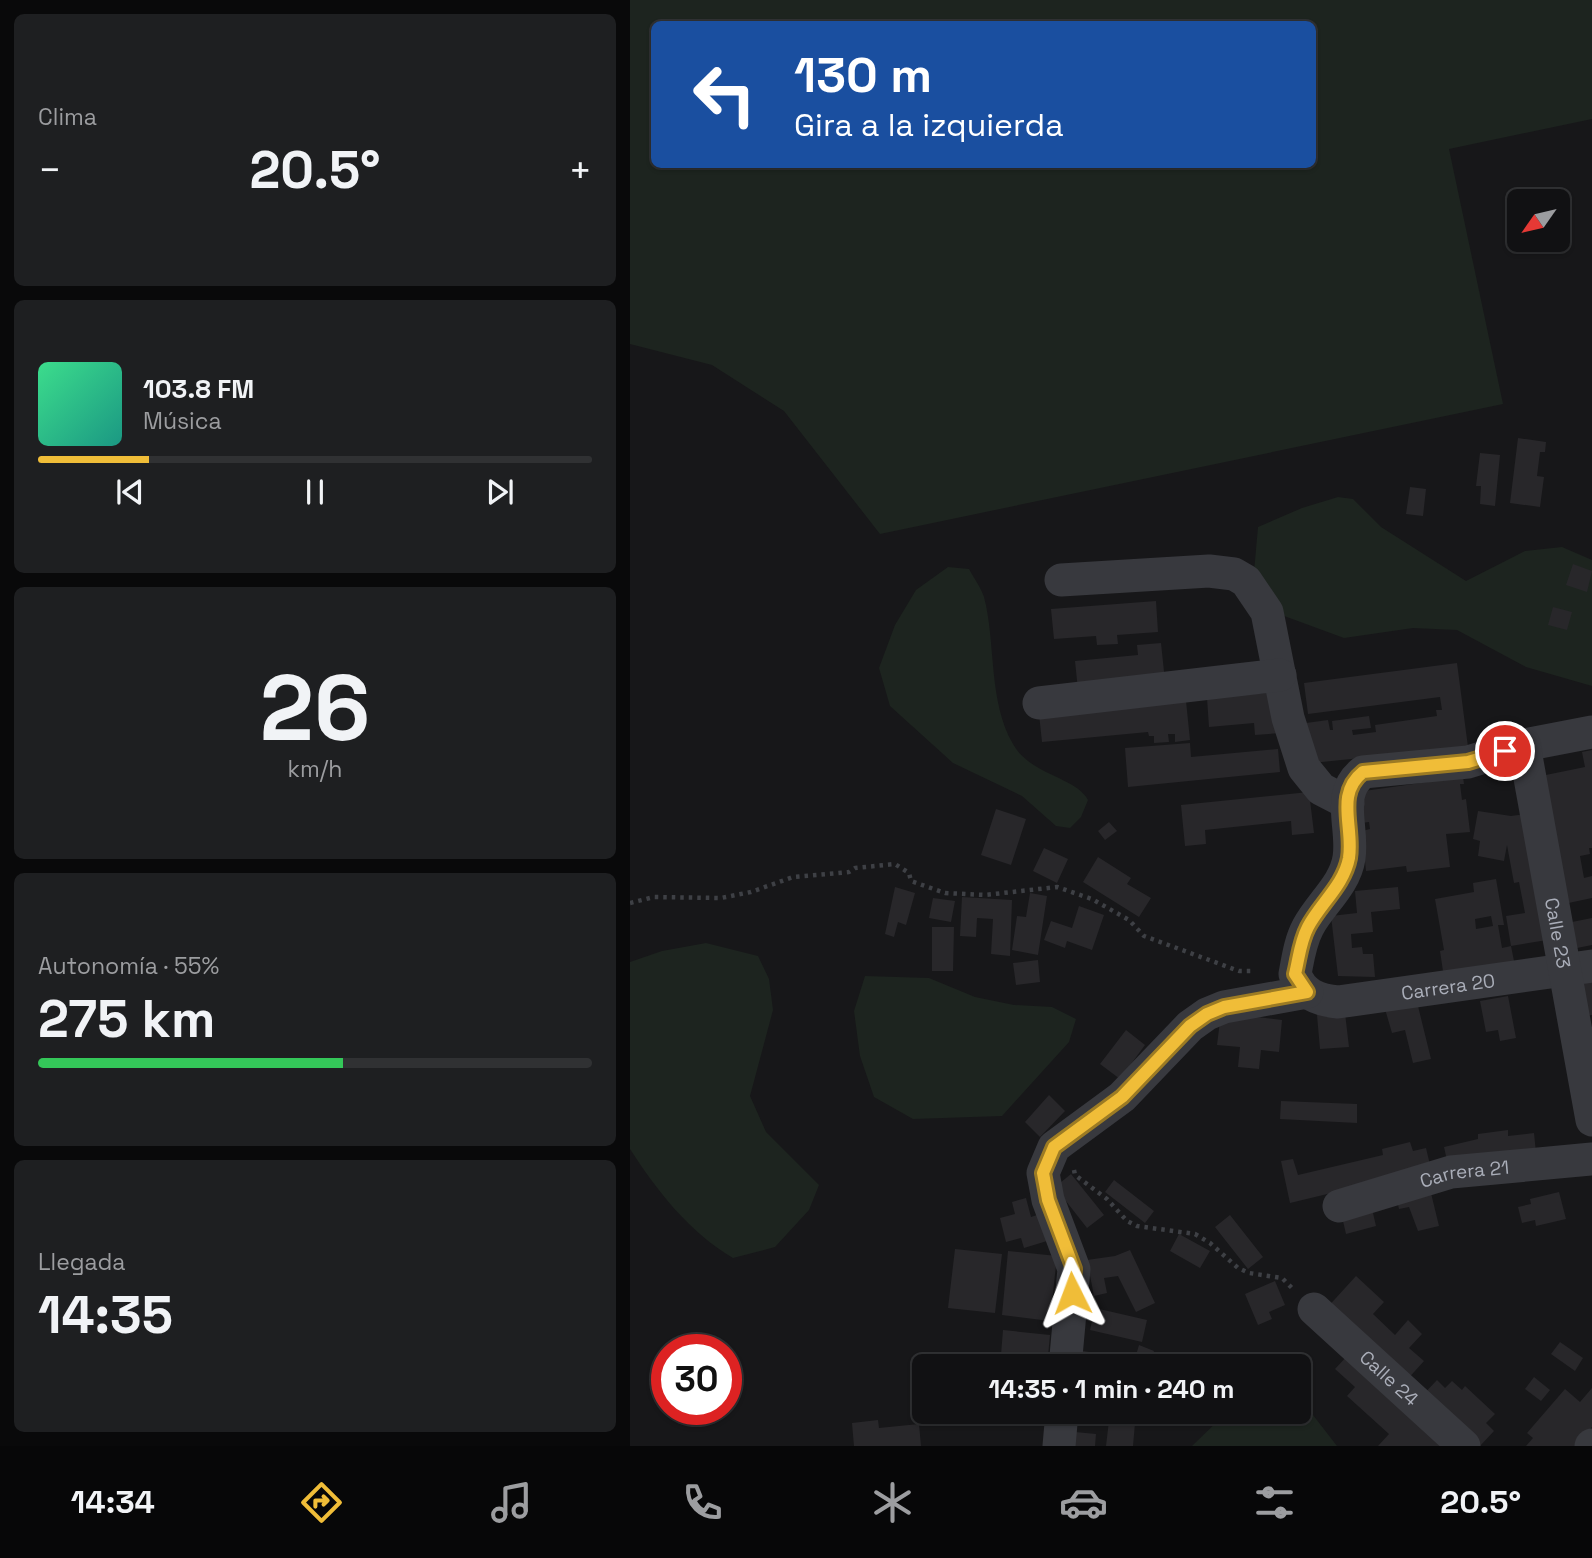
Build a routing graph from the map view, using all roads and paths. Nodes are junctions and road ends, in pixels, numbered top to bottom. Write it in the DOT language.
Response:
graph roads {
  1 [pos="1060,580"];
  2 [pos="1280,675"];
  3 [pos="1039,703"];
  4 [pos="1592,732"];
  5 [pos="1524,745"];
  6 [pos="1348,803"];
  7 [pos="630,903"];
  8 [pos="1578,968"];
  9 [pos="1302,980"];
  10 [pos="1592,1120"];
  11 [pos="1071,1135"];
  12 [pos="1592,1158"];
  13 [pos="1339,1206"];
  14 [pos="1314,1309"];
  15 [pos="1066,1354"];
  16 [pos="1061,1424"];
  17 [pos="1059,1446"];
  18 [pos="1464,1446"];
  1 -- 2 [label="street"];
  2 -- 3 [label="street"];
  2 -- 6 [label="street"];
  4 -- 5 [label="street"];
  5 -- 6 [label="street"];
  5 -- 8 [label="street, Calle 23"];
  6 -- 9 [label="street"];
  7 -- 9 [label="path"];
  8 -- 9 [label="street, Carrera 20"];
  8 -- 10 [label="street, Calle 23"];
  9 -- 11 [label="street"];
  11 -- 14 [label="path"];
  11 -- 15 [label="street"];
  12 -- 13 [label="street, Carrera 21"];
  14 -- 18 [label="street, Calle 24"];
  16 -- 17 [label="street"];
}
